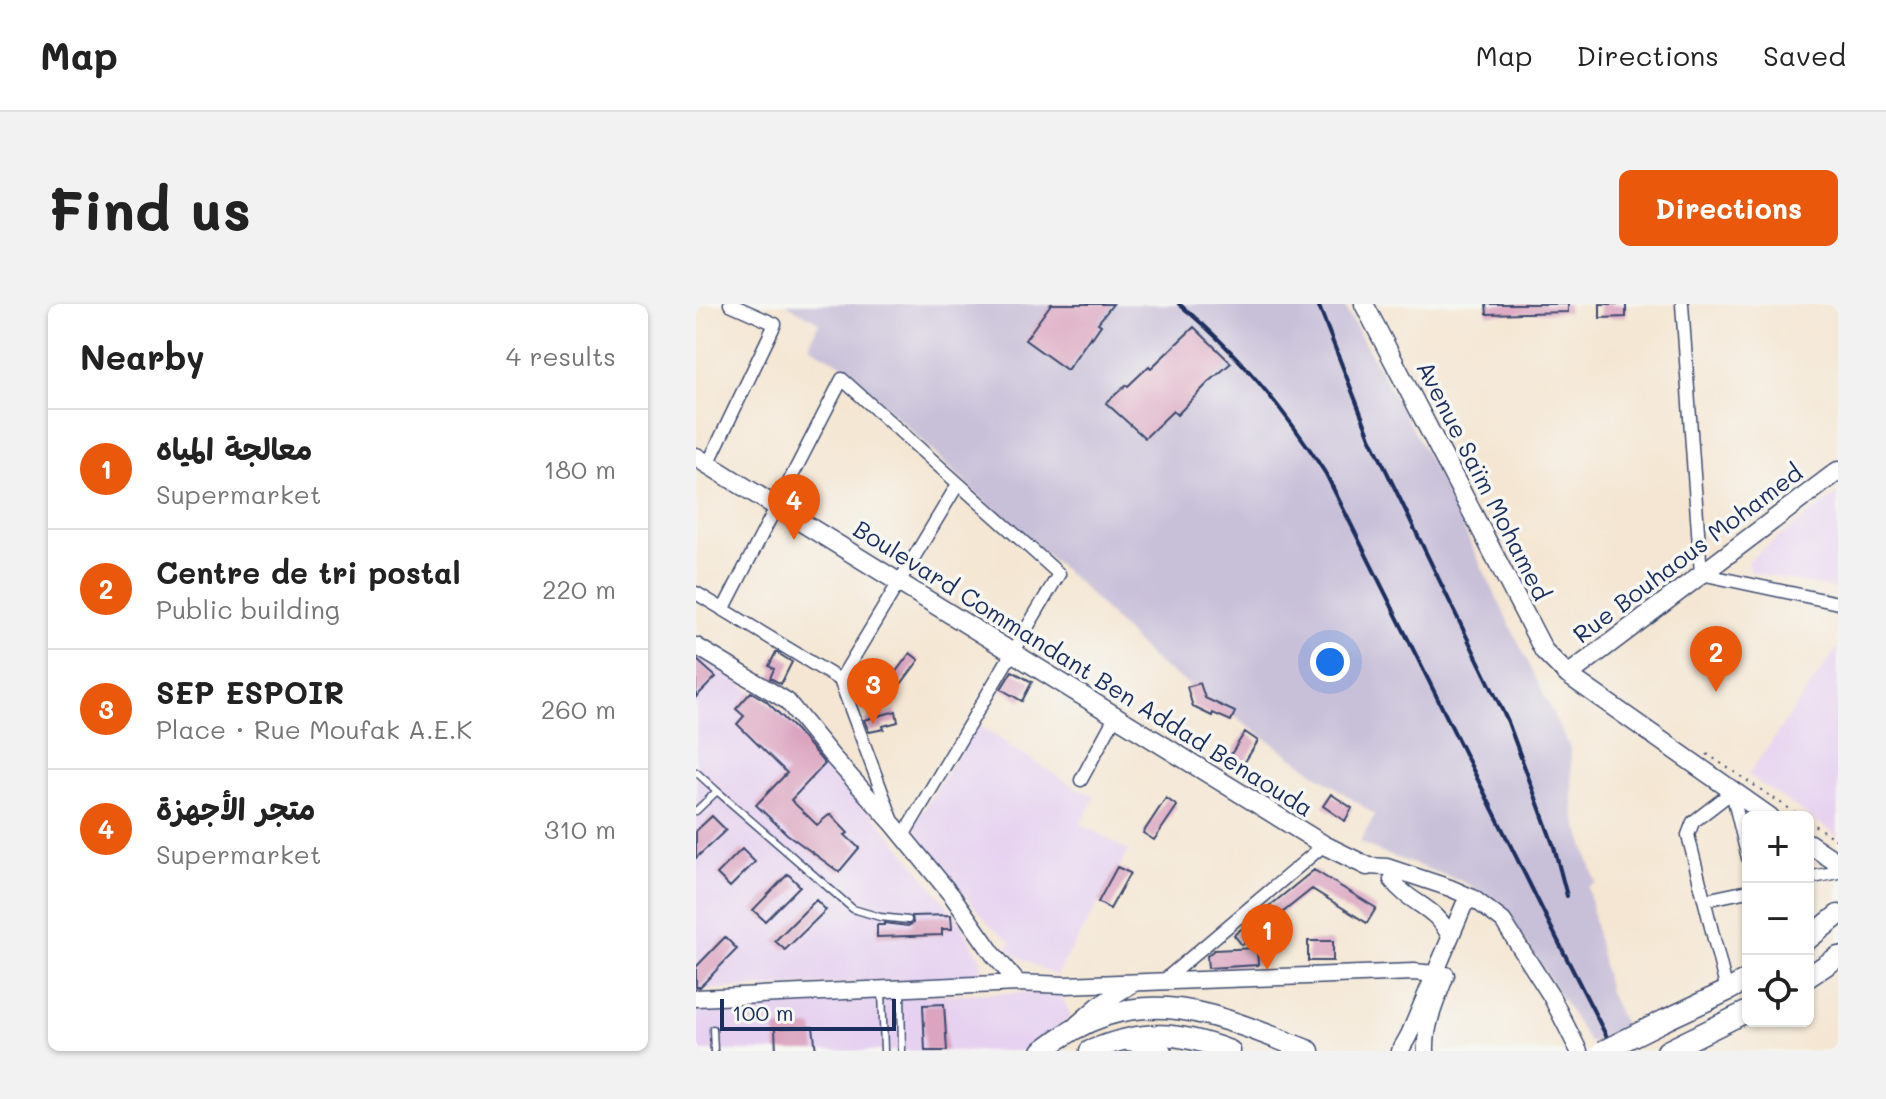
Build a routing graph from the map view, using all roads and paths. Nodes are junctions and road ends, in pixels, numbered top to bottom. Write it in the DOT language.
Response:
graph roads {
  1 [pos="730,304"];
  2 [pos="1364,304"];
  3 [pos="1682,304"];
  4 [pos="702,461"];
  5 [pos="1838,471"];
  6 [pos="958,484"];
  7 [pos="776,508"];
  8 [pos="1701,574"];
  9 [pos="898,583"];
  10 [pos="696,593"];
  11 [pos="1838,603"];
  12 [pos="723,610"];
  13 [pos="696,646"];
  14 [pos="1012,652"];
  15 [pos="1568,675"];
  16 [pos="840,680"];
  17 [pos="1115,717"];
  18 [pos="1699,748"];
  19 [pos="696,772"];
  20 [pos="1081,780"];
  21 [pos="717,791"];
  22 [pos="1732,792"];
  23 [pos="696,811"];
  24 [pos="1761,811"];
  25 [pos="1793,811"];
  26 [pos="1814,825"];
  27 [pos="898,830"];
  28 [pos="1742,833"];
  29 [pos="1838,841"];
  30 [pos="1324,845"];
  31 [pos="1814,847"];
  32 [pos="1838,863"];
  33 [pos="1367,866"];
  34 [pos="1838,872"];
  35 [pos="1814,877"];
  36 [pos="1392,880"];
  37 [pos="1742,892"];
  38 [pos="1705,900"];
  39 [pos="1470,904"];
  40 [pos="1838,915"];
  41 [pos="908,920"];
  42 [pos="1814,934"];
  43 [pos="1450,937"];
  44 [pos="993,954"];
  45 [pos="1838,957"];
  46 [pos="1441,969"];
  47 [pos="1814,973"];
  48 [pos="1163,981"];
  49 [pos="1136,982"];
  50 [pos="1742,982"];
  51 [pos="1018,983"];
  52 [pos="991,984"];
  53 [pos="1065,985"];
  54 [pos="882,989"];
  55 [pos="901,989"];
  56 [pos="1727,991"];
  57 [pos="696,998"];
  58 [pos="1742,1014"];
  59 [pos="713,1029"];
  60 [pos="1069,1031"];
  61 [pos="1120,1040"];
  62 [pos="1672,1048"];
  63 [pos="714,1051"];
  64 [pos="884,1051"];
  65 [pos="902,1051"];
  66 [pos="1042,1051"];
  67 [pos="1090,1051"];
  68 [pos="1163,1051"];
  69 [pos="1230,1051"];
  70 [pos="1309,1051"];
  71 [pos="1400,1051"];
  72 [pos="1426,1051"];
  73 [pos="1579,1051"];
  74 [pos="1603,1051"];
  1 -- 4 [label="street"];
  2 -- 15 [label="main road, Avenue Saïm Mohamed"];
  3 -- 8 [label="street"];
  4 -- 7 [label="main road, Boulevard Commandant Ben Addad Benaouda"];
  5 -- 8 [label="main road, Rue Bouhaous Mohamed"];
  6 -- 7 [label="street"];
  6 -- 9 [label="street"];
  6 -- 14 [label="street"];
  7 -- 9 [label="main road, Boulevard Commandant Ben Addad Benaouda"];
  7 -- 12 [label="street"];
  8 -- 11 [label="street"];
  8 -- 15 [label="main road, Rue Bouhaous Mohamed"];
  9 -- 14 [label="main road, Boulevard Commandant Ben Addad Benaouda"];
  9 -- 16 [label="street"];
  10 -- 12 [label="street"];
  12 -- 16 [label="street"];
  13 -- 27 [label="street"];
  14 -- 17 [label="main road, Boulevard Commandant Ben Addad Benaouda"];
  14 -- 27 [label="street"];
  15 -- 22 [label="main road, Avenue Saïm Mohamed"];
  16 -- 27 [label="street"];
  17 -- 20 [label="street"];
  17 -- 30 [label="main road, Boulevard Commandant Ben Addad Benaouda"];
  18 -- 25 [label="path"];
  19 -- 21 [label="lane"];
  21 -- 23 [label="lane"];
  21 -- 41 [label="lane"];
  22 -- 24 [label="main road, Avenue Saïm Mohamed"];
  22 -- 28 [label="street"];
  22 -- 38 [label="street"];
  26 -- 29 [label="path"];
  27 -- 44 [label="street"];
  30 -- 33 [label="main road, Boulevard Commandant Ben Addad Benaouda"];
  30 -- 48 [label="street"];
  31 -- 32 [label="main road"];
  33 -- 36 [label="street, Boulevard Commandant Ben Addad Benaouda"];
  33 -- 39 [label="street, Boulevard Commandant Ben Addad Benaouda"];
  34 -- 35 [label="street"];
  36 -- 39 [label="street, Boulevard Commandant Ben Addad Benaouda"];
  36 -- 43 [label="street"];
  37 -- 38 [label="street"];
  38 -- 56 [label="street"];
  39 -- 43 [label="street"];
  39 -- 46 [label="street"];
  39 -- 73 [label="street, Boulevard Commandant Ben Addad Benaouda"];
  40 -- 42 [label="main road"];
  43 -- 46 [label="street"];
  44 -- 51 [label="street"];
  44 -- 52 [label="street"];
  45 -- 47 [label="main road"];
  46 -- 48 [label="street"];
  46 -- 71 [label="street"];
  46 -- 72 [label="street"];
  48 -- 49 [label="street"];
  49 -- 53 [label="street"];
  49 -- 60 [label="street"];
  50 -- 56 [label="main road"];
  51 -- 52 [label="street"];
  51 -- 53 [label="street"];
  52 -- 55 [label="street"];
  53 -- 60 [label="street"];
  54 -- 55 [label="street"];
  54 -- 57 [label="street"];
  54 -- 64 [label="lane"];
  55 -- 65 [label="lane"];
  56 -- 74 [label="main road, bridge"];
  58 -- 62 [label="main road"];
  59 -- 63 [label="lane"];
  60 -- 66 [label="main road"];
  60 -- 70 [label="main road"];
  61 -- 67 [label="main road"];
  61 -- 68 [label="street"];
  61 -- 69 [label="main road"];
}
